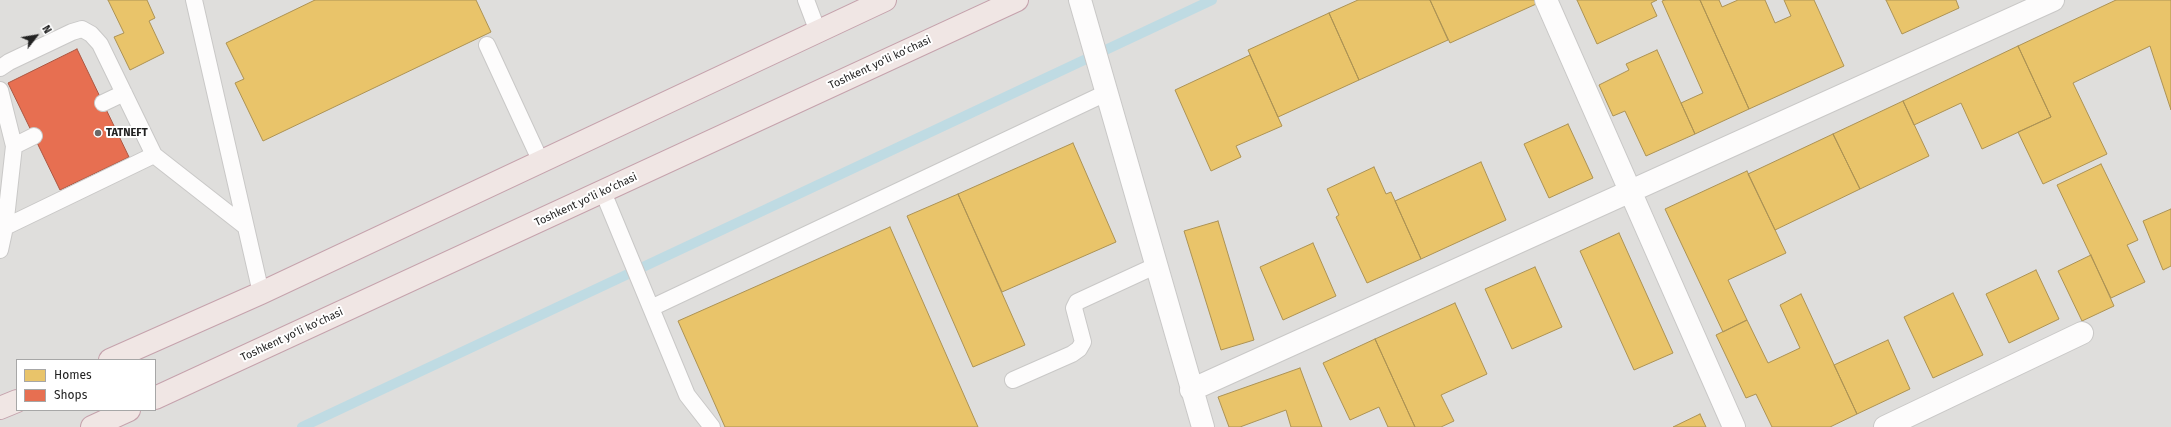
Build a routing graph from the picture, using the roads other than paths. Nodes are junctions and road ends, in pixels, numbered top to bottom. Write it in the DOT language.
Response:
graph roads {
  1 [pos="194,0"];
  2 [pos="806,0"];
  3 [pos="885,0"];
  4 [pos="1017,0"];
  5 [pos="1080,0"];
  6 [pos="1546,0"];
  7 [pos="2053,0"];
  8 [pos="818,32"];
  9 [pos="487,45"];
  10 [pos="0,68"];
  11 [pos="0,90"];
  12 [pos="124,93"];
  13 [pos="1106,93"];
  14 [pos="103,103"];
  15 [pos="34,136"];
  16 [pos="14,146"];
  17 [pos="154,156"];
  18 [pos="540,162"];
  19 [pos="1630,191"];
  20 [pos="603,192"];
  21 [pos="5,227"];
  22 [pos="246,227"];
  23 [pos="0,250"];
  24 [pos="1155,266"];
  25 [pos="261,293"];
  26 [pos="651,308"];
  27 [pos="2082,333"];
  28 [pos="112,359"];
  29 [pos="1013,380"];
  30 [pos="1191,390"];
  31 [pos="156,398"];
  32 [pos="16,401"];
  33 [pos="0,408"];
  34 [pos="127,411"];
  35 [pos="92,427"];
  36 [pos="712,427"];
  37 [pos="1203,427"];
  38 [pos="1734,427"];
  39 [pos="1885,427"];
  1 -- 22 [label="lane"];
  2 -- 8 [label="lane"];
  3 -- 8 [label="highway"];
  4 -- 20 [label="highway, Toshkent yo‘li ko‘chasi"];
  5 -- 13 [label="street"];
  6 -- 19 [label="street"];
  7 -- 19 [label="street"];
  8 -- 18 [label="highway"];
  9 -- 18 [label="lane"];
  10 -- 12 [label="lane"];
  11 -- 16 [label="lane"];
  12 -- 14 [label="lane"];
  12 -- 17 [label="lane"];
  13 -- 24 [label="street"];
  13 -- 26 [label="lane"];
  15 -- 16 [label="lane"];
  16 -- 21 [label="lane"];
  17 -- 21 [label="lane"];
  17 -- 22 [label="lane"];
  18 -- 25 [label="highway"];
  19 -- 30 [label="street"];
  19 -- 38 [label="street"];
  20 -- 26 [label="lane"];
  20 -- 31 [label="highway, Toshkent yo‘li ko‘chasi"];
  21 -- 23 [label="lane"];
  22 -- 25 [label="lane"];
  24 -- 29 [label="lane"];
  24 -- 30 [label="street"];
  25 -- 28 [label="highway"];
  26 -- 36 [label="lane"];
  27 -- 39 [label="street"];
  30 -- 37 [label="street"];
  32 -- 33 [label="highway"];
  34 -- 35 [label="highway"];
}
